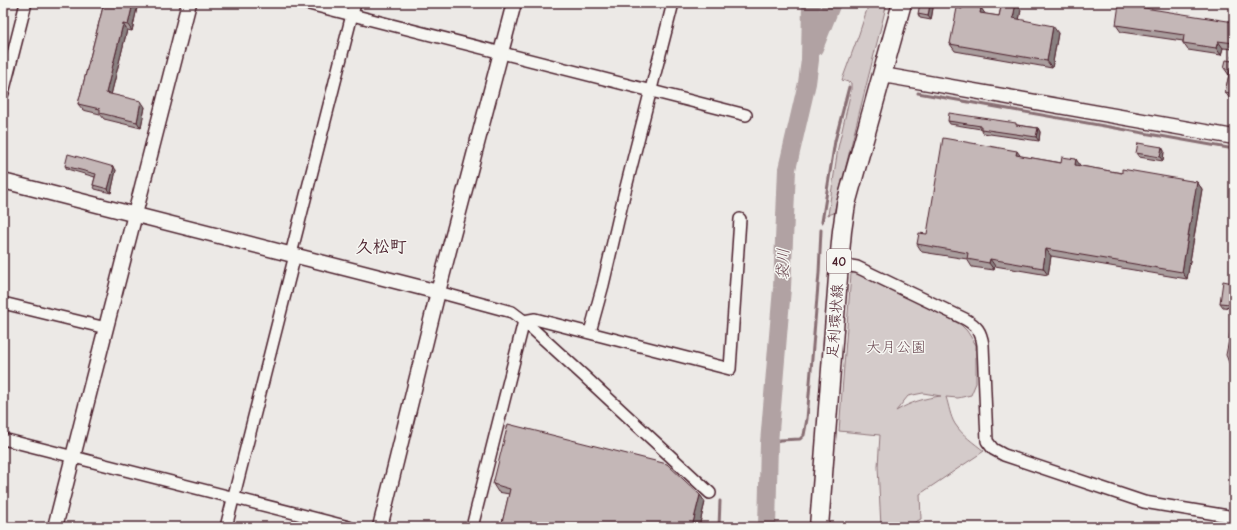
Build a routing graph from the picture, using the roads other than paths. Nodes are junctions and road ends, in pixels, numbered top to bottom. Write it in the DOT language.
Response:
graph roads {
  1 [pos="26,3"];
  2 [pos="189,3"];
  3 [pos="305,3"];
  4 [pos="355,3"];
  5 [pos="514,3"];
  6 [pos="673,3"];
  7 [pos="902,3"];
  8 [pos="352,15"];
  9 [pos="501,52"];
  10 [pos="883,75"];
  11 [pos="651,90"];
  12 [pos="3,93"];
  13 [pos="746,115"];
  14 [pos="1234,137"];
  15 [pos="3,181"];
  16 [pos="135,214"];
  17 [pos="740,219"];
  18 [pos="293,254"];
  19 [pos="839,264"];
  20 [pos="438,292"];
  21 [pos="3,303"];
  22 [pos="524,322"];
  23 [pos="106,328"];
  24 [pos="590,332"];
  25 [pos="3,439"];
  26 [pos="73,457"];
  27 [pos="710,493"];
  28 [pos="234,498"];
  29 [pos="1234,518"];
  30 [pos="55,527"];
  31 [pos="226,527"];
  32 [pos="349,527"];
  33 [pos="380,527"];
  34 [pos="472,527"];
  35 [pos="819,527"];
  1 -- 12 [label="street"];
  2 -- 16 [label="street"];
  3 -- 8 [label="street"];
  4 -- 8 [label="street"];
  5 -- 9 [label="street"];
  6 -- 11 [label="street"];
  7 -- 10 [label="main road, 足利環状線 / 40"];
  8 -- 9 [label="street"];
  8 -- 18 [label="street"];
  9 -- 11 [label="street"];
  9 -- 20 [label="street"];
  10 -- 14 [label="street"];
  10 -- 19 [label="main road, 足利環状線 / 40"];
  11 -- 13 [label="street"];
  11 -- 24 [label="street"];
  15 -- 16 [label="street"];
  16 -- 18 [label="street"];
  16 -- 23 [label="street"];
  17 -- 24 [label="street"];
  18 -- 20 [label="street"];
  18 -- 28 [label="street"];
  19 -- 29 [label="street"];
  19 -- 35 [label="main road, 足利環状線 / 40"];
  20 -- 22 [label="street"];
  20 -- 33 [label="street"];
  21 -- 23 [label="street"];
  22 -- 24 [label="street"];
  22 -- 27 [label="street"];
  22 -- 34 [label="street"];
  23 -- 26 [label="street"];
  25 -- 26 [label="street"];
  26 -- 28 [label="street"];
  26 -- 30 [label="street"];
  28 -- 31 [label="street"];
  28 -- 32 [label="street"];
}
